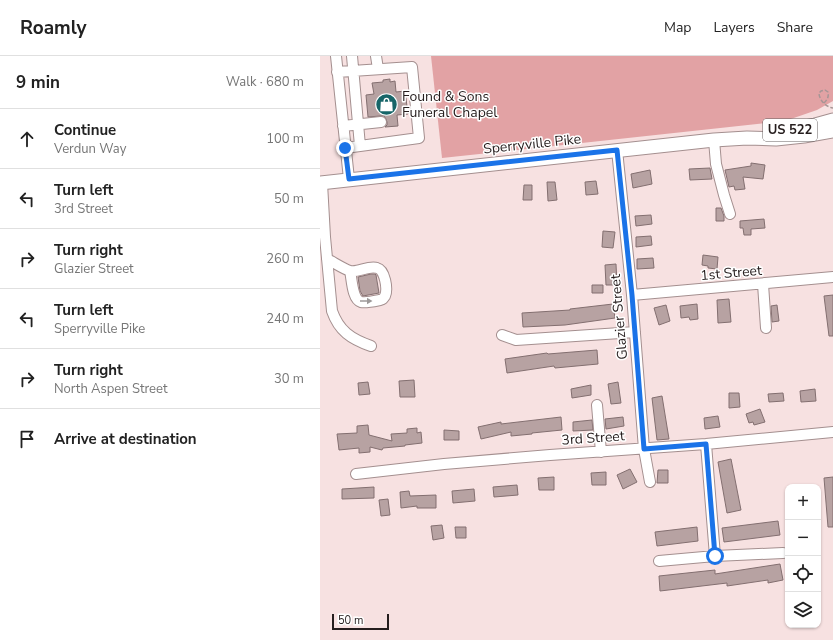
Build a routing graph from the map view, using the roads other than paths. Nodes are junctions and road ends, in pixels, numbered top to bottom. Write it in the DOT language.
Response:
graph roads {
  1 [pos="336,56"];
  2 [pos="352,56"];
  3 [pos="376,56"];
  4 [pos="378,69"];
  5 [pos="353,71"];
  6 [pos="338,72"];
  7 [pos="833,120"];
  8 [pos="381,122"];
  9 [pos="358,124"];
  10 [pos="343,126"];
  11 [pos="833,131"];
  12 [pos="747,138"];
  13 [pos="714,140"];
  14 [pos="360,146"];
  15 [pos="345,148"];
  16 [pos="617,150"];
  17 [pos="349,179"];
  18 [pos="321,183"];
  19 [pos="730,214"];
  20 [pos="327,259"];
  21 [pos="350,271"];
  22 [pos="833,277"];
  23 [pos="763,284"];
  24 [pos="632,295"];
  25 [pos="766,328"];
  26 [pos="635,332"];
  27 [pos="502,335"];
  28 [pos="371,346"];
  29 [pos="597,405"];
  30 [pos="833,432"];
  31 [pos="706,444"];
  32 [pos="644,449"];
  33 [pos="601,452"];
  34 [pos="356,474"];
  35 [pos="650,482"];
  36 [pos="783,553"];
  37 [pos="715,556"];
  38 [pos="659,561"];
  1 -- 6 [label="street"];
  2 -- 5 [label="street"];
  3 -- 4 [label="street"];
  4 -- 5 [label="street"];
  4 -- 14 [label="street"];
  5 -- 6 [label="street"];
  5 -- 9 [label="street"];
  6 -- 10 [label="street"];
  7 -- 12 [label="main road, Sperryville Pike / US 522"];
  8 -- 9 [label="street"];
  9 -- 10 [label="street"];
  9 -- 14 [label="street"];
  10 -- 15 [label="street"];
  11 -- 12 [label="main road, Sperryville Pike / US 522"];
  12 -- 13 [label="main road, Sperryville Pike / US 522"];
  13 -- 16 [label="main road, Sperryville Pike / US 522"];
  13 -- 19 [label="street"];
  14 -- 15 [label="street"];
  15 -- 17 [label="street"];
  16 -- 17 [label="main road, Sperryville Pike / US 522"];
  16 -- 24 [label="street, Glazier Street"];
  17 -- 18 [label="main road, Sperryville Pike / US 522"];
  18 -- 20 [label="street"];
  20 -- 21 [label="street"];
  20 -- 28 [label="street"];
  22 -- 23 [label="street, 1st Street"];
  23 -- 24 [label="street, 1st Street"];
  23 -- 25 [label="street"];
  24 -- 26 [label="street, Glazier Street"];
  26 -- 27 [label="street"];
  26 -- 32 [label="street, Glazier Street"];
  29 -- 33 [label="street"];
  30 -- 31 [label="street, 3rd Street"];
  31 -- 32 [label="street, 3rd Street"];
  31 -- 37 [label="street"];
  32 -- 33 [label="street, 3rd Street"];
  32 -- 35 [label="street, Glazier Street"];
  33 -- 34 [label="street, 3rd Street"];
  36 -- 37 [label="street"];
  37 -- 38 [label="street"];
}
